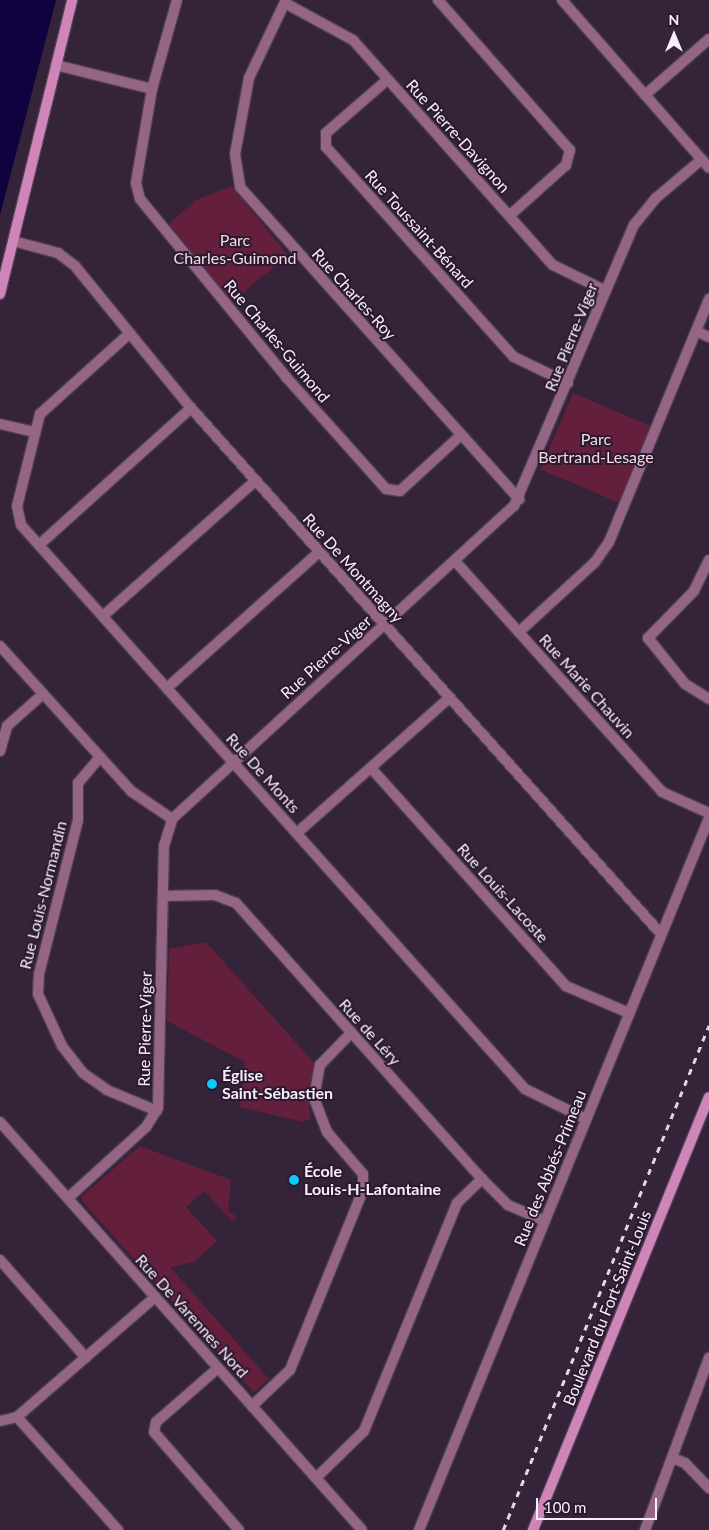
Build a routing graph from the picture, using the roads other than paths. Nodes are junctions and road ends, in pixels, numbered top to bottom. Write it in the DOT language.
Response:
graph roads {
  1 [pos="72,0"];
  2 [pos="177,0"];
  3 [pos="438,0"];
  4 [pos="562,0"];
  5 [pos="285,1"];
  6 [pos="709,39"];
  7 [pos="56,65"];
  8 [pos="387,80"];
  9 [pos="152,89"];
  10 [pos="645,95"];
  11 [pos="702,160"];
  12 [pos="709,168"];
  13 [pos="509,216"];
  14 [pos="13,242"];
  15 [pos="606,291"];
  16 [pos="0,294"];
  17 [pos="709,299"];
  18 [pos="696,331"];
  19 [pos="130,333"];
  20 [pos="709,337"];
  21 [pos="568,383"];
  22 [pos="191,408"];
  23 [pos="0,424"];
  24 [pos="35,432"];
  25 [pos="461,435"];
  26 [pos="255,481"];
  27 [pos="519,500"];
  28 [pos="38,545"];
  29 [pos="319,552"];
  30 [pos="709,560"];
  31 [pos="455,561"];
  32 [pos="103,616"];
  33 [pos="384,625"];
  34 [pos="519,632"];
  35 [pos="0,646"];
  36 [pos="167,688"];
  37 [pos="43,694"];
  38 [pos="449,698"];
  39 [pos="709,699"];
  40 [pos="0,750"];
  41 [pos="100,757"];
  42 [pos="232,761"];
  43 [pos="371,768"];
  44 [pos="709,813"];
  45 [pos="709,818"];
  46 [pos="172,819"];
  47 [pos="298,833"];
  48 [pos="162,896"];
  49 [pos="661,934"];
  50 [pos="629,1013"];
  51 [pos="352,1033"];
  52 [pos="709,1097"];
  53 [pos="157,1111"];
  54 [pos="586,1119"];
  55 [pos="0,1122"];
  56 [pos="482,1179"];
  57 [pos="68,1198"];
  58 [pos="545,1221"];
  59 [pos="0,1260"];
  60 [pos="155,1297"];
  61 [pos="86,1358"];
  62 [pos="709,1358"];
  63 [pos="218,1368"];
  64 [pos="252,1406"];
  65 [pos="17,1418"];
  66 [pos="0,1421"];
  67 [pos="672,1458"];
  68 [pos="316,1478"];
  69 [pos="709,1488"];
  70 [pos="118,1530"];
  71 [pos="239,1530"];
  72 [pos="362,1530"];
  73 [pos="419,1530"];
  74 [pos="533,1530"];
  75 [pos="645,1530"];
  1 -- 7 [label="street"];
  2 -- 9 [label="street, Rue Charles-Guimond"];
  3 -- 13 [label="street"];
  4 -- 10 [label="street"];
  5 -- 8 [label="street, Rue Pierre-Davignon"];
  5 -- 25 [label="street, Rue Charles-Roy"];
  6 -- 10 [label="street"];
  7 -- 9 [label="street"];
  7 -- 14 [label="street"];
  8 -- 13 [label="street, Rue Pierre-Davignon"];
  8 -- 21 [label="street, Rue Toussaint-Bénard"];
  9 -- 25 [label="street, Rue Charles-Guimond"];
  10 -- 11 [label="street"];
  11 -- 12 [label="street"];
  11 -- 15 [label="street, Rue Pierre-Viger"];
  13 -- 15 [label="street, Rue Pierre-Davignon"];
  14 -- 16 [label="street"];
  14 -- 19 [label="street, Rue De Montmagny"];
  15 -- 21 [label="street, Rue Pierre-Viger"];
  17 -- 18 [label="street"];
  18 -- 20 [label="street"];
  18 -- 34 [label="street"];
  19 -- 22 [label="street, Rue De Montmagny"];
  19 -- 24 [label="street, Rue De Monts"];
  21 -- 27 [label="street, Rue Pierre-Viger"];
  22 -- 26 [label="street, Rue De Montmagny"];
  22 -- 28 [label="street"];
  23 -- 24 [label="street"];
  24 -- 28 [label="street, Rue De Monts"];
  25 -- 27 [label="street, Rue Charles-Roy"];
  26 -- 29 [label="street, Rue De Montmagny"];
  26 -- 32 [label="street"];
  27 -- 31 [label="street, Rue Pierre-Viger"];
  28 -- 32 [label="street, Rue De Monts"];
  29 -- 33 [label="street, Rue De Montmagny"];
  29 -- 36 [label="street"];
  30 -- 39 [label="street"];
  31 -- 33 [label="street, Rue Pierre-Viger"];
  31 -- 34 [label="street, Rue Marie Chauvin"];
  32 -- 36 [label="street, Rue De Monts"];
  33 -- 38 [label="street, Rue De Montmagny"];
  33 -- 42 [label="street, Rue Pierre-Viger"];
  34 -- 44 [label="street, Rue Marie Chauvin"];
  35 -- 37 [label="street"];
  36 -- 42 [label="street, Rue De Monts"];
  37 -- 40 [label="street"];
  37 -- 41 [label="street"];
  38 -- 43 [label="street"];
  38 -- 49 [label="street, Rue De Montmagny"];
  41 -- 46 [label="street"];
  41 -- 53 [label="street, Rue Louis-Normandin"];
  42 -- 46 [label="street, Rue Pierre-Viger"];
  42 -- 47 [label="street, Rue De Monts"];
  43 -- 47 [label="street"];
  43 -- 50 [label="street, Rue Louis-Lacoste"];
  45 -- 49 [label="street, Rue des Abbés-Primeau"];
  46 -- 48 [label="street, Rue Pierre-Viger"];
  47 -- 54 [label="street, Rue De Monts"];
  48 -- 51 [label="street, Rue de Léry"];
  48 -- 53 [label="street, Rue Pierre-Viger"];
  49 -- 50 [label="street, Rue des Abbés-Primeau"];
  50 -- 54 [label="street, Rue des Abbés-Primeau"];
  51 -- 56 [label="street, Rue de Léry"];
  51 -- 64 [label="street"];
  52 -- 74 [label="street, Boulevard du Fort-Saint-Louis"];
  53 -- 57 [label="street"];
  54 -- 58 [label="street, Rue des Abbés-Primeau"];
  55 -- 57 [label="street, Rue De Varennes Nord"];
  56 -- 58 [label="street, Rue de Léry"];
  56 -- 68 [label="street"];
  57 -- 60 [label="street, Rue De Varennes Nord"];
  58 -- 73 [label="street, Rue des Abbés-Primeau"];
  59 -- 61 [label="street"];
  60 -- 61 [label="street"];
  60 -- 63 [label="street, Rue De Varennes Nord"];
  61 -- 65 [label="street"];
  62 -- 67 [label="street"];
  63 -- 64 [label="street, Rue De Varennes Nord"];
  63 -- 71 [label="street"];
  64 -- 68 [label="street, Rue De Varennes Nord"];
  65 -- 66 [label="street"];
  65 -- 70 [label="street"];
  67 -- 69 [label="street"];
  67 -- 75 [label="street"];
  68 -- 72 [label="street, Rue De Varennes Nord"];
}
